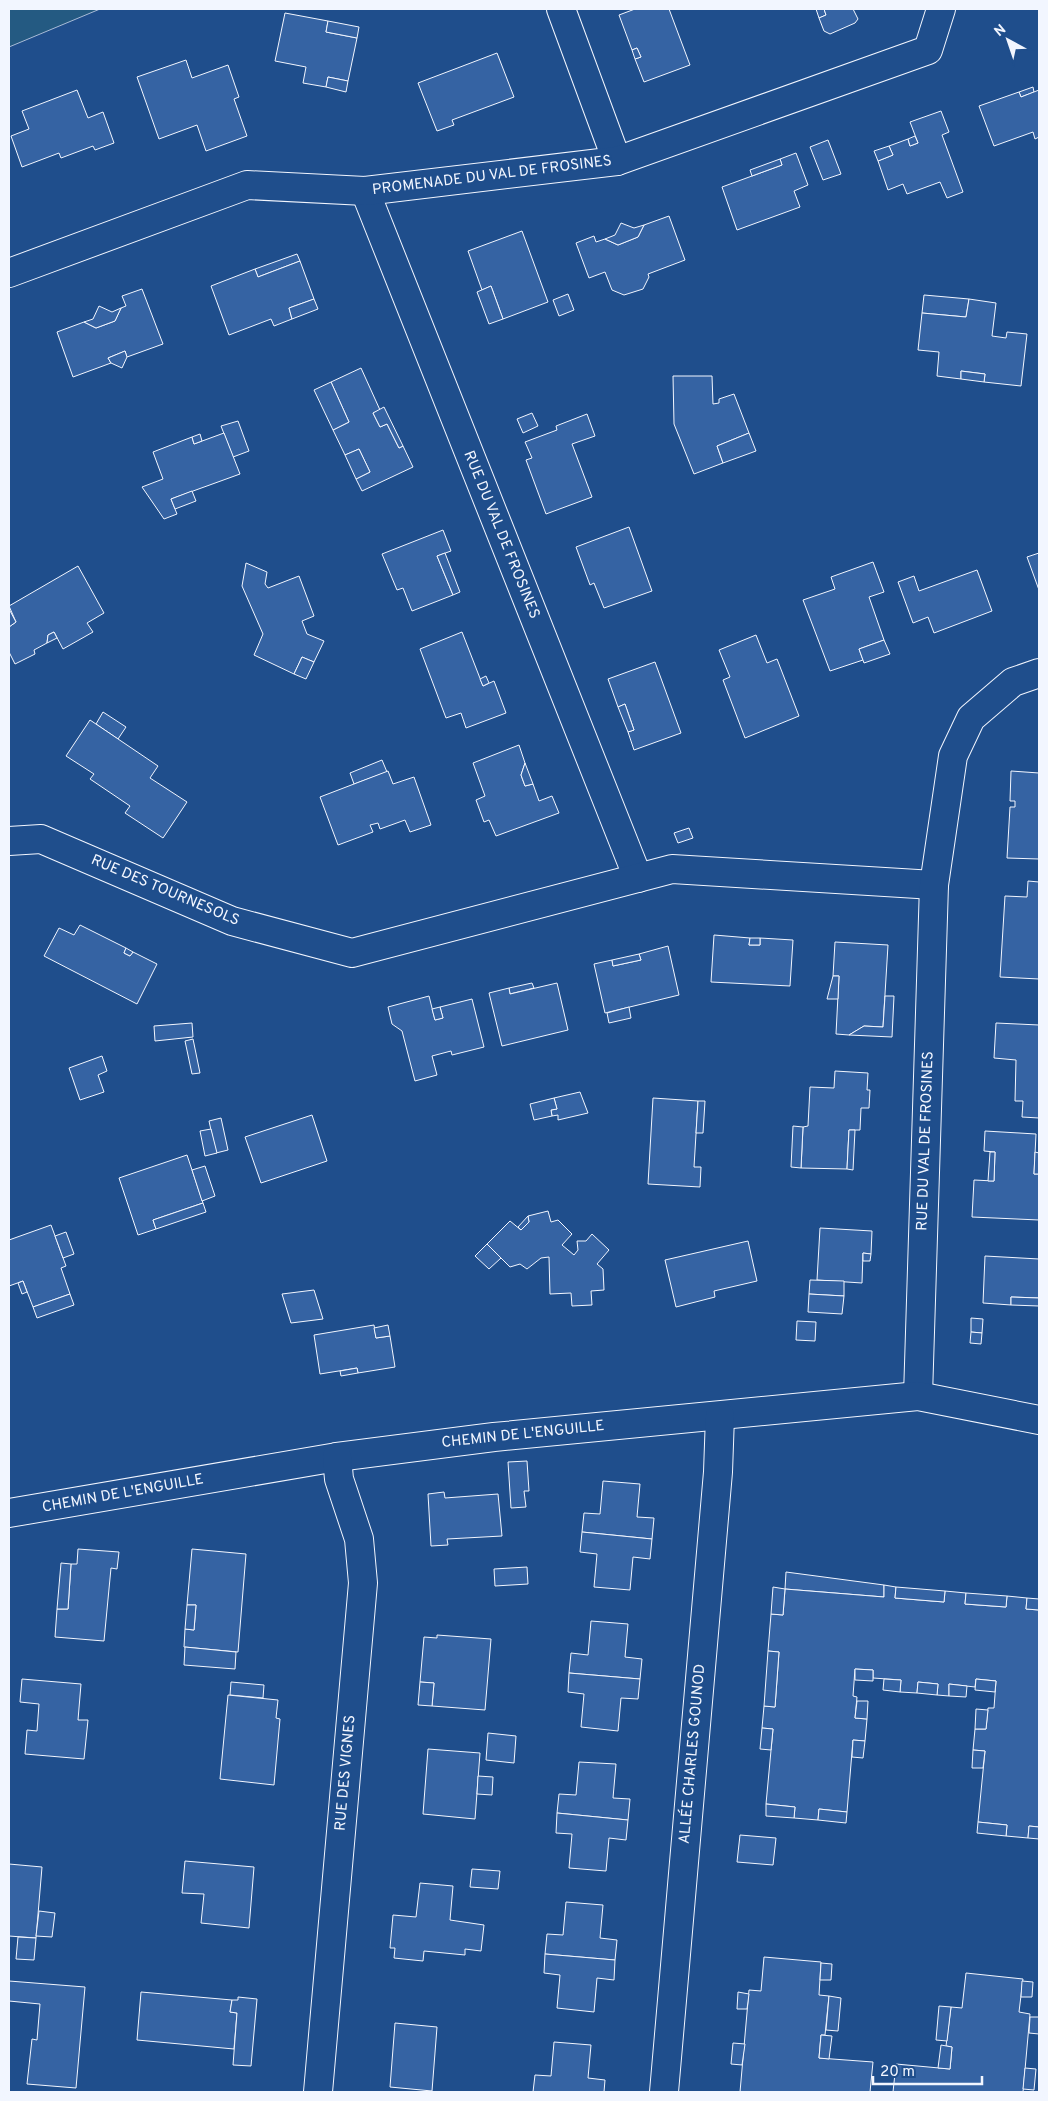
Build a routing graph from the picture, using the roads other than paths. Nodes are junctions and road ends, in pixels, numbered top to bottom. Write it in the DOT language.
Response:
graph roads {
  1 [pos="561,9"];
  2 [pos="941,9"];
  3 [pos="617,161"];
  4 [pos="365,191"];
  5 [pos="9,274"];
  6 [pos="1039,673"];
  7 [pos="9,841"];
  8 [pos="638,878"];
  9 [pos="934,885"];
  10 [pos="918,1396"];
  11 [pos="720,1416"];
  12 [pos="1039,1420"];
  13 [pos="337,1457"];
  14 [pos="9,1513"];
  15 [pos="318,2092"];
  16 [pos="664,2092"];
  1 -- 3 [label="street"];
  2 -- 3 [label="street, PROMENADE DU VAL DE FROSINES"];
  3 -- 4 [label="street, PROMENADE DU VAL DE FROSINES"];
  4 -- 5 [label="street, PROMENADE DU VAL DE FROSINES"];
  4 -- 8 [label="street, RUE DU VAL DE FROSINES"];
  6 -- 9 [label="street, RUE DU VAL DE FROSINES"];
  7 -- 8 [label="street, RUE DES TOURNESOLS"];
  8 -- 9 [label="street"];
  9 -- 10 [label="street, RUE DU VAL DE FROSINES"];
  10 -- 11 [label="street, CHEMIN DE L'ENGUILLE"];
  10 -- 12 [label="street, CHEMIN DE L'ENGUILLE"];
  11 -- 13 [label="street, CHEMIN DE L'ENGUILLE"];
  11 -- 16 [label="street, ALLÉE CHARLES GOUNOD"];
  13 -- 14 [label="street, CHEMIN DE L'ENGUILLE"];
  13 -- 15 [label="street, RUE DES VIGNES"];
}
